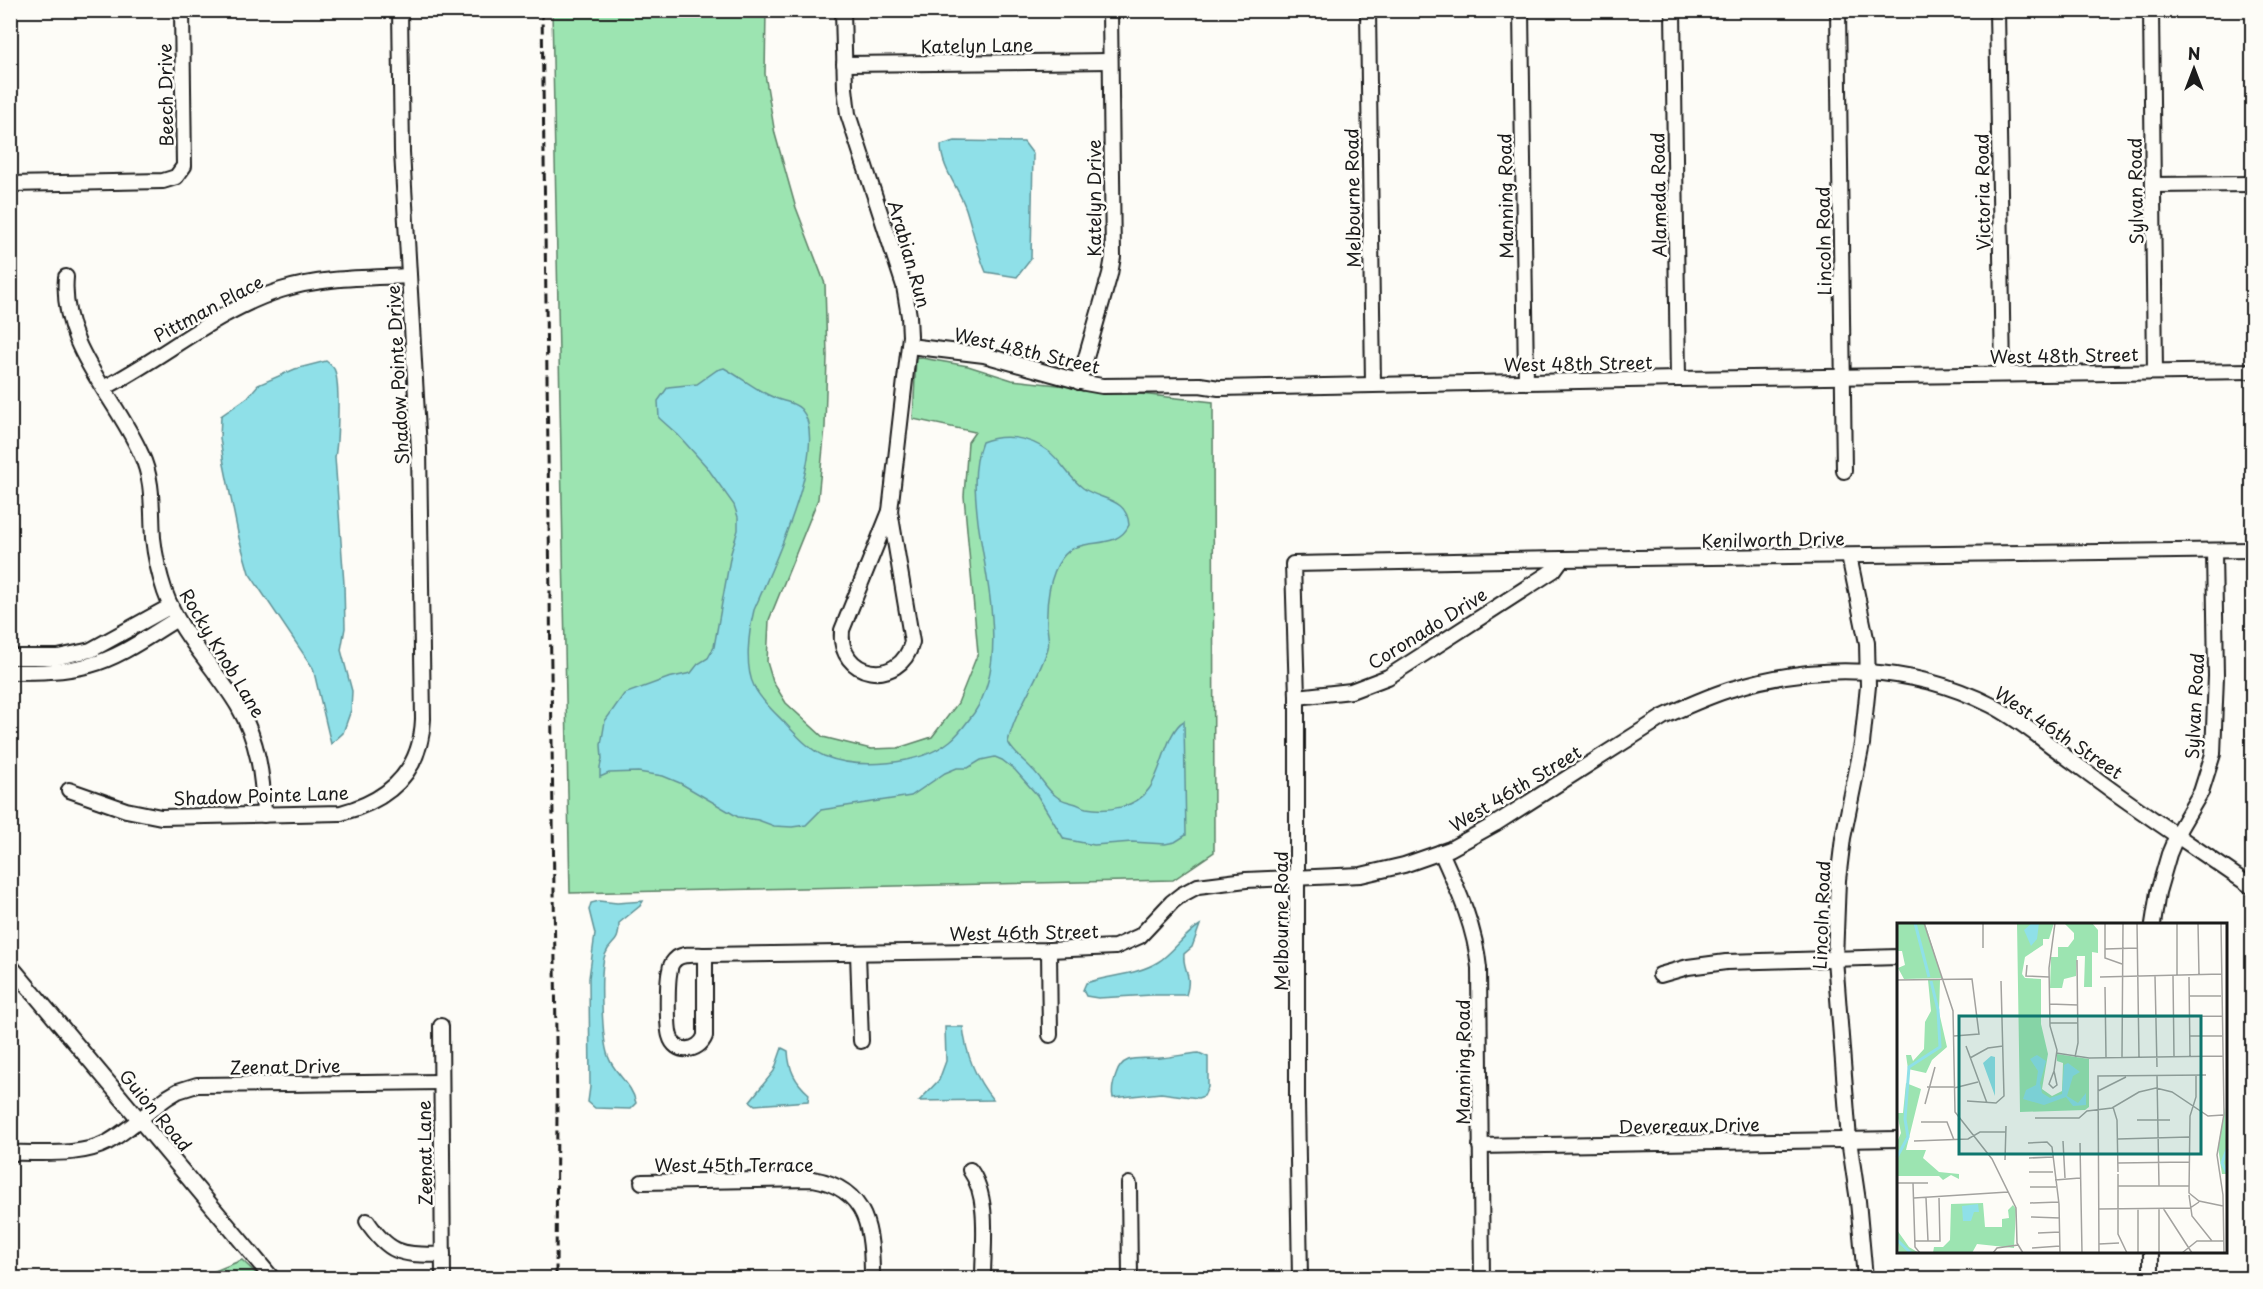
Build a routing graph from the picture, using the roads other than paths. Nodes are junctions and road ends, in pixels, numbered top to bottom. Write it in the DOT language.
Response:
graph roads {
  1 [pos="182,10"];
  2 [pos="400,10"];
  3 [pos="843,10"];
  4 [pos="1110,10"];
  5 [pos="1368,10"];
  6 [pos="1521,10"];
  7 [pos="1673,10"];
  8 [pos="1838,10"];
  9 [pos="1998,10"];
  10 [pos="2151,10"];
  11 [pos="1110,61"];
  12 [pos="844,64"];
  13 [pos="10,184"];
  14 [pos="2253,184"];
  15 [pos="2153,185"];
  16 [pos="409,276"];
  17 [pos="66,278"];
  18 [pos="909,346"];
  19 [pos="2253,371"];
  20 [pos="2155,372"];
  21 [pos="2002,374"];
  22 [pos="1843,376"];
  23 [pos="1678,379"];
  24 [pos="1079,382"];
  25 [pos="1526,382"];
  26 [pos="1373,384"];
  27 [pos="104,388"];
  28 [pos="1844,471"];
  29 [pos="890,511"];
  30 [pos="2253,550"];
  31 [pos="2214,551"];
  32 [pos="1849,556"];
  33 [pos="1562,558"];
  34 [pos="1293,564"];
  35 [pos="171,606"];
  36 [pos="177,619"];
  37 [pos="10,657"];
  38 [pos="10,672"];
  39 [pos="1868,672"];
  40 [pos="1297,697"];
  41 [pos="421,737"];
  42 [pos="69,790"];
  43 [pos="264,815"];
  44 [pos="2176,837"];
  45 [pos="1441,852"];
  46 [pos="1298,879"];
  47 [pos="2253,887"];
  48 [pos="2153,923"];
  49 [pos="1049,950"];
  50 [pos="858,953"];
  51 [pos="705,956"];
  52 [pos="1897,957"];
  53 [pos="1835,959"];
  54 [pos="10,965"];
  55 [pos="1660,975"];
  56 [pos="441,1026"];
  57 [pos="1050,1035"];
  58 [pos="861,1041"];
  59 [pos="441,1082"];
  60 [pos="139,1118"];
  61 [pos="1897,1139"];
  62 [pos="1849,1140"];
  63 [pos="1480,1146"];
  64 [pos="10,1153"];
  65 [pos="970,1170"];
  66 [pos="642,1182"];
  67 [pos="1129,1184"];
  68 [pos="367,1221"];
  69 [pos="2151,1253"];
  70 [pos="443,1255"];
  71 [pos="272,1278"];
  72 [pos="443,1278"];
  73 [pos="872,1278"];
  74 [pos="983,1278"];
  75 [pos="1130,1278"];
  76 [pos="1300,1278"];
  77 [pos="1482,1278"];
  78 [pos="1865,1278"];
  79 [pos="2151,1278"];
  1 -- 13 [label="street, Beech Drive"];
  2 -- 16 [label="street, Shadow Pointe Drive"];
  3 -- 12 [label="street, Arabian Run"];
  4 -- 11 [label="street, Katelyn Drive"];
  5 -- 26 [label="street, Melbourne Road"];
  6 -- 25 [label="street, Manning Road"];
  7 -- 23 [label="street, Alameda Road"];
  8 -- 22 [label="street, Lincoln Road"];
  9 -- 21 [label="street, Victoria Road"];
  10 -- 15 [label="street, Sylvan Road"];
  11 -- 12 [label="street, Katelyn Lane"];
  11 -- 24 [label="street, Katelyn Drive"];
  12 -- 18 [label="street, Arabian Run"];
  14 -- 15 [label="street"];
  15 -- 20 [label="street, Sylvan Road"];
  16 -- 27 [label="street, Pittman Place"];
  16 -- 41 [label="street, Shadow Pointe Drive"];
  17 -- 27 [label="street, Rocky Knob Lane"];
  18 -- 24 [label="street, West 48th Street"];
  18 -- 29 [label="street, Arabian Run"];
  19 -- 20 [label="street, West 48th Street"];
  20 -- 21 [label="street, West 48th Street"];
  21 -- 22 [label="street, West 48th Street"];
  22 -- 23 [label="street, West 48th Street"];
  22 -- 28 [label="street, Lincoln Road"];
  23 -- 25 [label="street, West 48th Street"];
  24 -- 26 [label="street, West 48th Street"];
  25 -- 26 [label="street, West 48th Street"];
  27 -- 35 [label="street, Rocky Knob Lane"];
  29 -- 29 [label="street, Arabian Run"];
  30 -- 31 [label="street, Kenilworth Drive"];
  31 -- 32 [label="street, Kenilworth Drive"];
  31 -- 44 [label="street, Sylvan Road"];
  32 -- 33 [label="street, Kenilworth Drive"];
  32 -- 39 [label="street, Lincoln Road"];
  33 -- 34 [label="street, Kenilworth Drive"];
  33 -- 40 [label="street, Coronado Drive"];
  34 -- 40 [label="street, Melbourne Road"];
  35 -- 36 [label="street, Rocky Knob Lane"];
  35 -- 37 [label="street"];
  36 -- 38 [label="street"];
  36 -- 43 [label="street, Rocky Knob Lane"];
  39 -- 44 [label="street, West 46th Street"];
  39 -- 45 [label="street, West 46th Street"];
  39 -- 53 [label="street, Lincoln Road"];
  40 -- 46 [label="street, Melbourne Road"];
  41 -- 43 [label="street, Shadow Pointe Lane"];
  42 -- 43 [label="street, Shadow Pointe Lane"];
  44 -- 47 [label="street, West 46th Street"];
  44 -- 48 [label="street, Sylvan Road"];
  45 -- 46 [label="street, West 46th Street"];
  45 -- 63 [label="street, Manning Road"];
  46 -- 49 [label="street, West 46th Street"];
  46 -- 76 [label="street, Melbourne Road"];
  49 -- 50 [label="street, West 46th Street"];
  49 -- 57 [label="street"];
  50 -- 51 [label="street, West 46th Street"];
  50 -- 58 [label="street"];
  51 -- 51 [label="street, West 46th Street"];
  52 -- 53 [label="street"];
  53 -- 55 [label="street"];
  53 -- 62 [label="street, Lincoln Road"];
  54 -- 60 [label="street, Guion Road"];
  56 -- 59 [label="street, Zeenat Lane"];
  59 -- 60 [label="street, Zeenat Drive"];
  59 -- 70 [label="street, Zeenat Lane"];
  60 -- 64 [label="street, Zeenat Drive"];
  60 -- 71 [label="street, Guion Road"];
  61 -- 62 [label="street, Devereaux Drive"];
  62 -- 63 [label="street, Devereaux Drive"];
  62 -- 78 [label="street, Lincoln Road"];
  63 -- 77 [label="street, Manning Road"];
  65 -- 74 [label="street"];
  66 -- 73 [label="street, West 45th Terrace"];
  67 -- 75 [label="street"];
  68 -- 70 [label="street"];
  69 -- 79 [label="street"];
  70 -- 72 [label="street, Zeenat Lane"];
}
